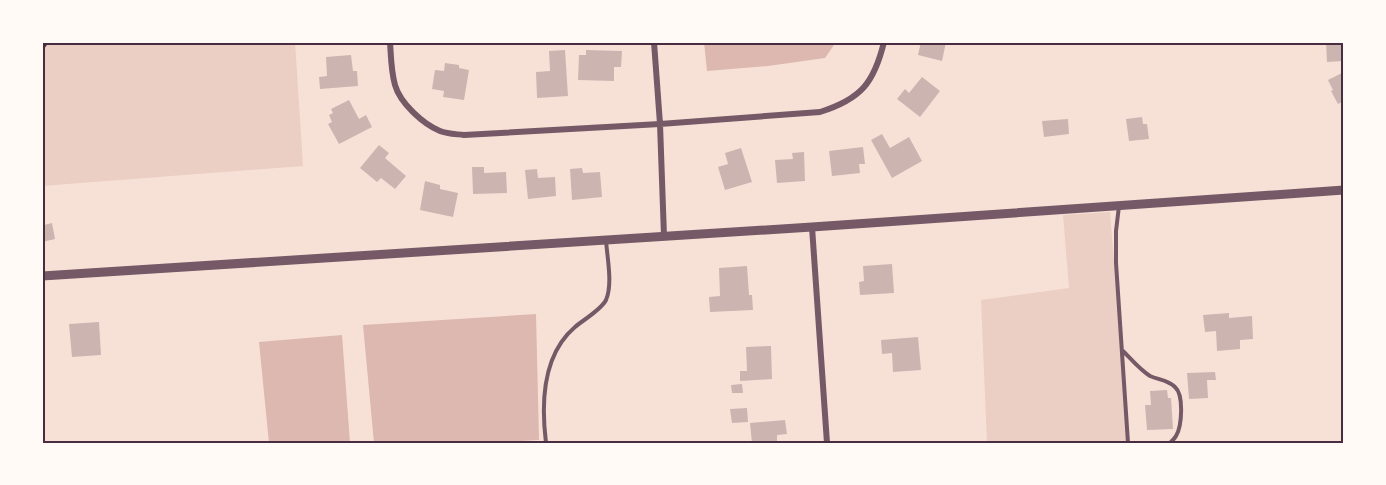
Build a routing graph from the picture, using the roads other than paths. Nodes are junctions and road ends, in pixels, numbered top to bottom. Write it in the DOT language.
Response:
graph roads {
  1 [pos="390,42"];
  2 [pos="654,42"];
  3 [pos="884,42"];
  4 [pos="660,124"];
  5 [pos="1344,190"];
  6 [pos="1119,206"];
  7 [pos="812,227"];
  8 [pos="664,236"];
  9 [pos="606,240"];
  10 [pos="42,276"];
  11 [pos="1122,350"];
  12 [pos="546,443"];
  13 [pos="827,443"];
  14 [pos="1128,443"];
  15 [pos="1170,443"];
  1 -- 4 [label="street"];
  2 -- 4 [label="street"];
  3 -- 4 [label="street"];
  4 -- 8 [label="street"];
  5 -- 6 [label="street"];
  6 -- 7 [label="street"];
  6 -- 11 [label="lane"];
  7 -- 8 [label="street"];
  7 -- 13 [label="street"];
  8 -- 9 [label="street"];
  9 -- 10 [label="street"];
  9 -- 12 [label="lane"];
  11 -- 14 [label="lane"];
  11 -- 15 [label="lane"];
}
